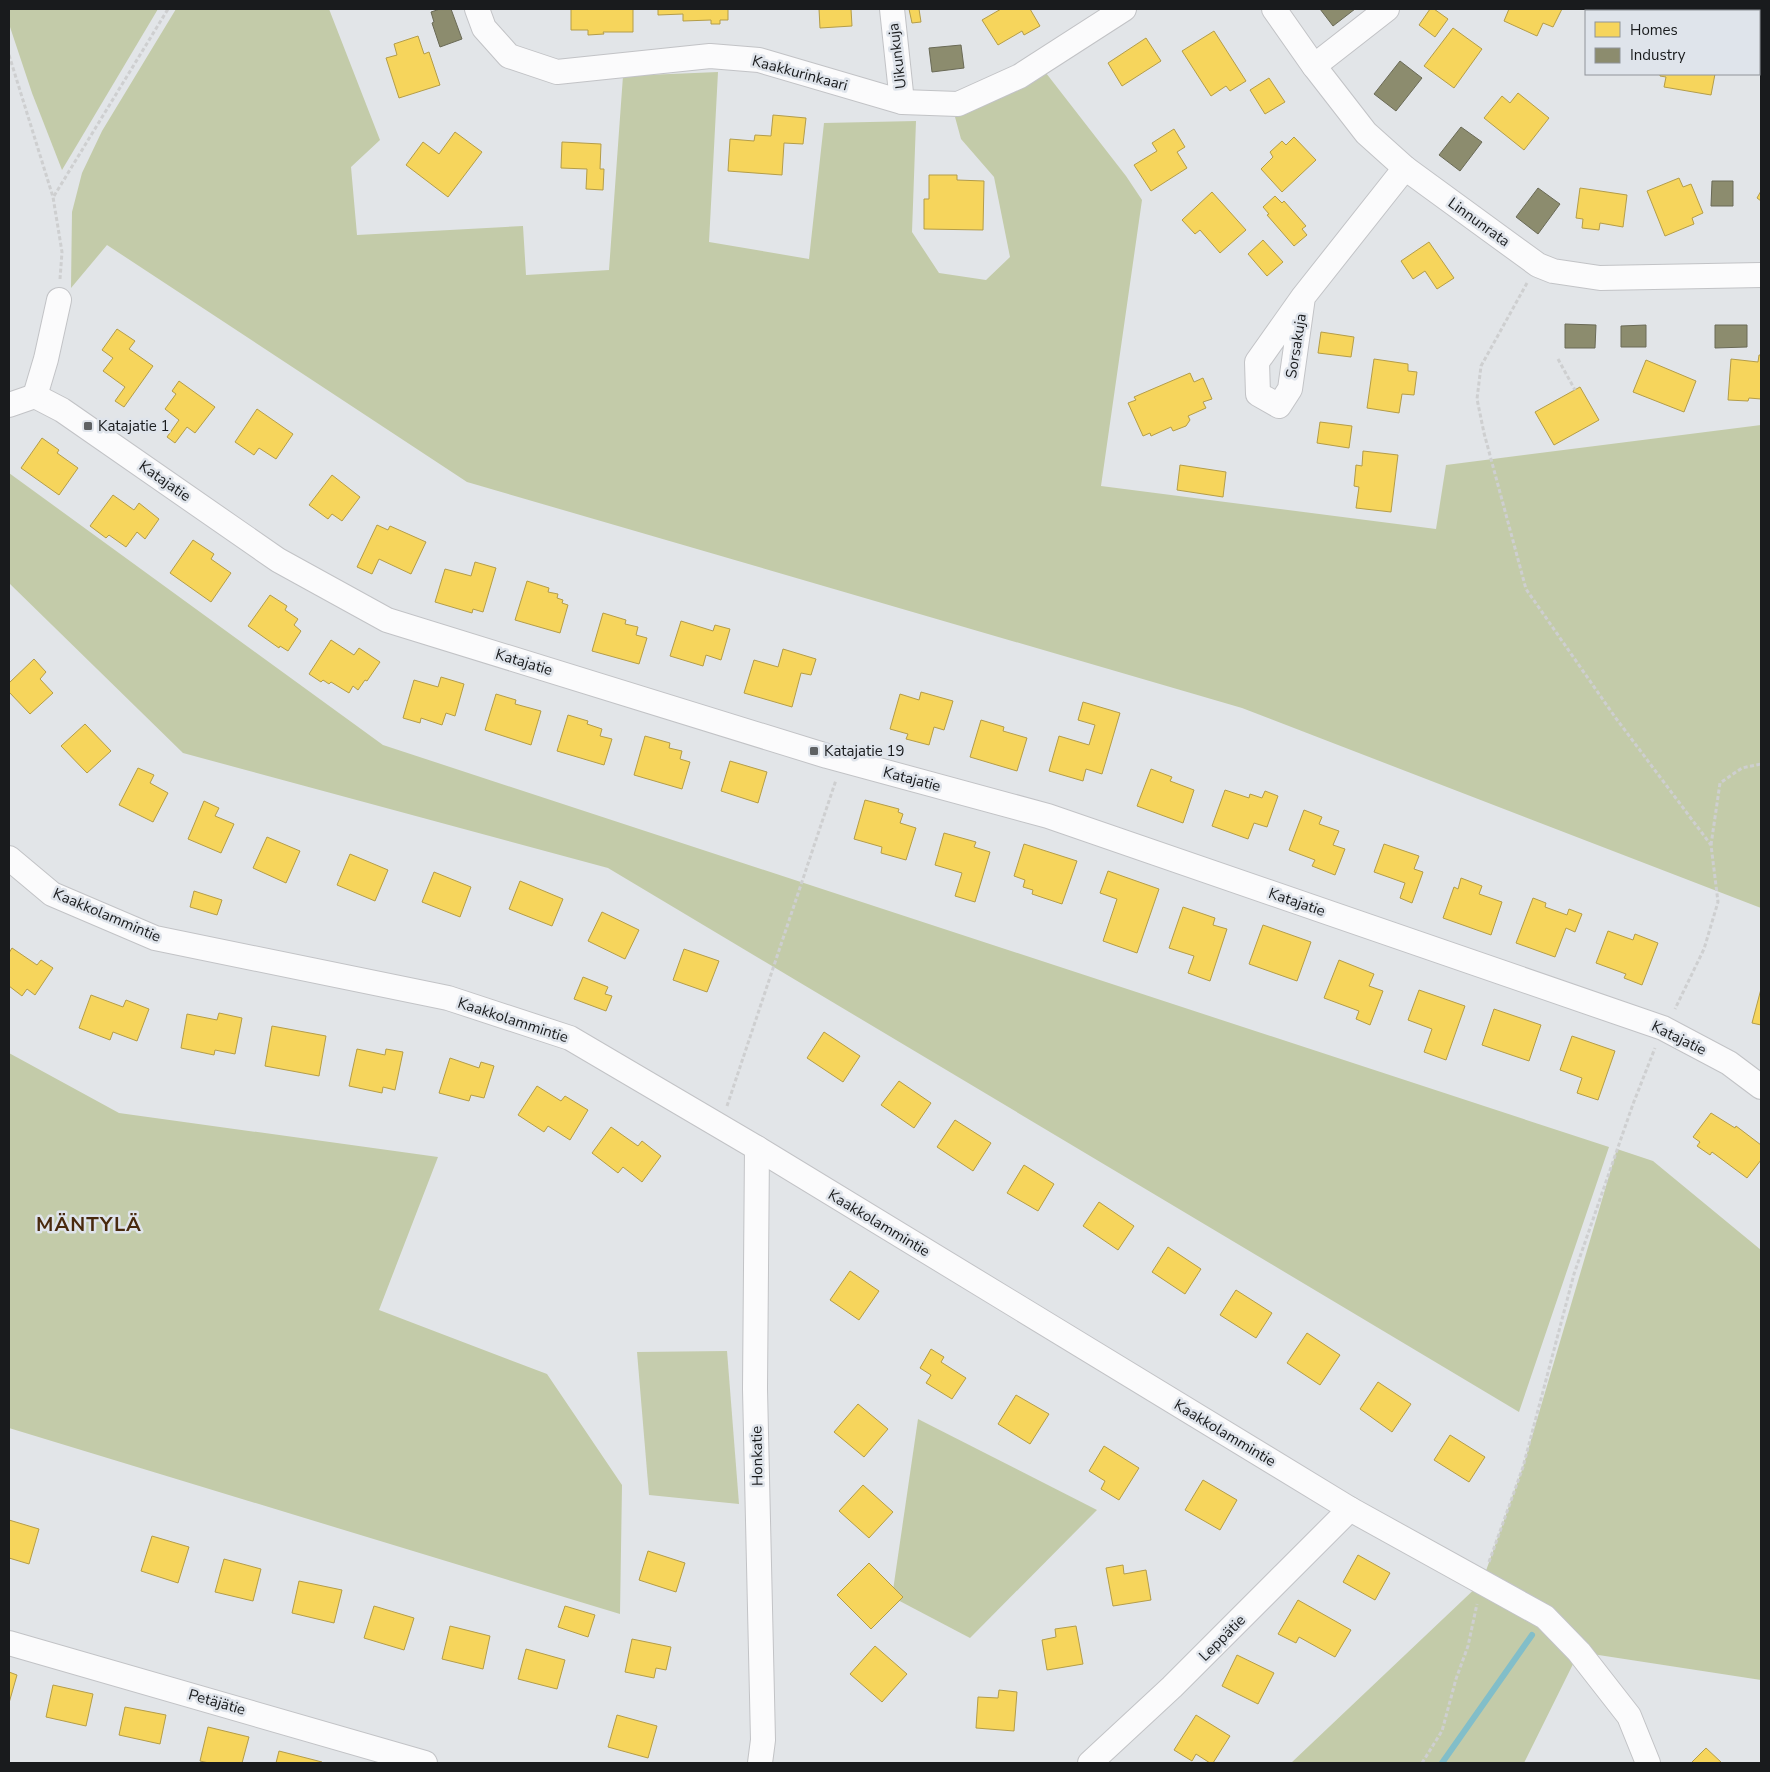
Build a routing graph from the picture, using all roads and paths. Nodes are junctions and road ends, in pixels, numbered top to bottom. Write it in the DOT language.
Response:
graph roads {
  1 [pos="168,9"];
  2 [pos="477,9"];
  3 [pos="892,9"];
  4 [pos="1124,9"];
  5 [pos="1274,9"];
  6 [pos="1386,9"];
  7 [pos="9,55"];
  8 [pos="1314,66"];
  9 [pos="902,102"];
  10 [pos="1405,168"];
  11 [pos="53,197"];
  12 [pos="1761,275"];
  13 [pos="1530,278"];
  14 [pos="1304,297"];
  15 [pos="59,300"];
  16 [pos="1558,359"];
  17 [pos="1575,390"];
  18 [pos="35,396"];
  19 [pos="9,405"];
  20 [pos="843,761"];
  21 [pos="1761,764"];
  22 [pos="1711,845"];
  23 [pos="9,858"];
  24 [pos="1663,1028"];
  25 [pos="1761,1086"];
  26 [pos="720,1128"];
  27 [pos="757,1148"];
  28 [pos="1350,1509"];
  29 [pos="1482,1582"];
  30 [pos="9,1642"];
  31 [pos="425,1763"];
  32 [pos="760,1763"];
  33 [pos="1090,1763"];
  34 [pos="1422,1763"];
  35 [pos="1648,1763"];
  1 -- 11 [label="path"];
  2 -- 9 [label="street, Kaakkurinkaari"];
  3 -- 9 [label="street, Uikunkuja"];
  4 -- 9 [label="street, Kaakkurinkaari"];
  5 -- 8 [label="street, Linnunrata"];
  6 -- 8 [label="street"];
  7 -- 11 [label="path"];
  8 -- 10 [label="street, Linnunrata"];
  10 -- 12 [label="street, Linnunrata"];
  10 -- 14 [label="street, Sorsakuja"];
  11 -- 15 [label="path"];
  13 -- 22 [label="path"];
  15 -- 18 [label="street"];
  16 -- 17 [label="path"];
  18 -- 19 [label="street"];
  18 -- 20 [label="street, Katajatie"];
  20 -- 24 [label="street, Katajatie"];
  20 -- 26 [label="path"];
  21 -- 22 [label="path"];
  22 -- 24 [label="path"];
  23 -- 26 [label="street, Kaakkolammintie"];
  24 -- 25 [label="street, Katajatie"];
  24 -- 29 [label="path"];
  26 -- 27 [label="street, Kaakkolammintie"];
  27 -- 28 [label="street, Kaakkolammintie"];
  27 -- 32 [label="street, Honkatie"];
  28 -- 29 [label="street, Kaakkolammintie"];
  28 -- 33 [label="street, Leppätie"];
  29 -- 34 [label="path"];
  29 -- 35 [label="street, Kaakkolammintie"];
  30 -- 31 [label="street, Petäjätie"];
}
